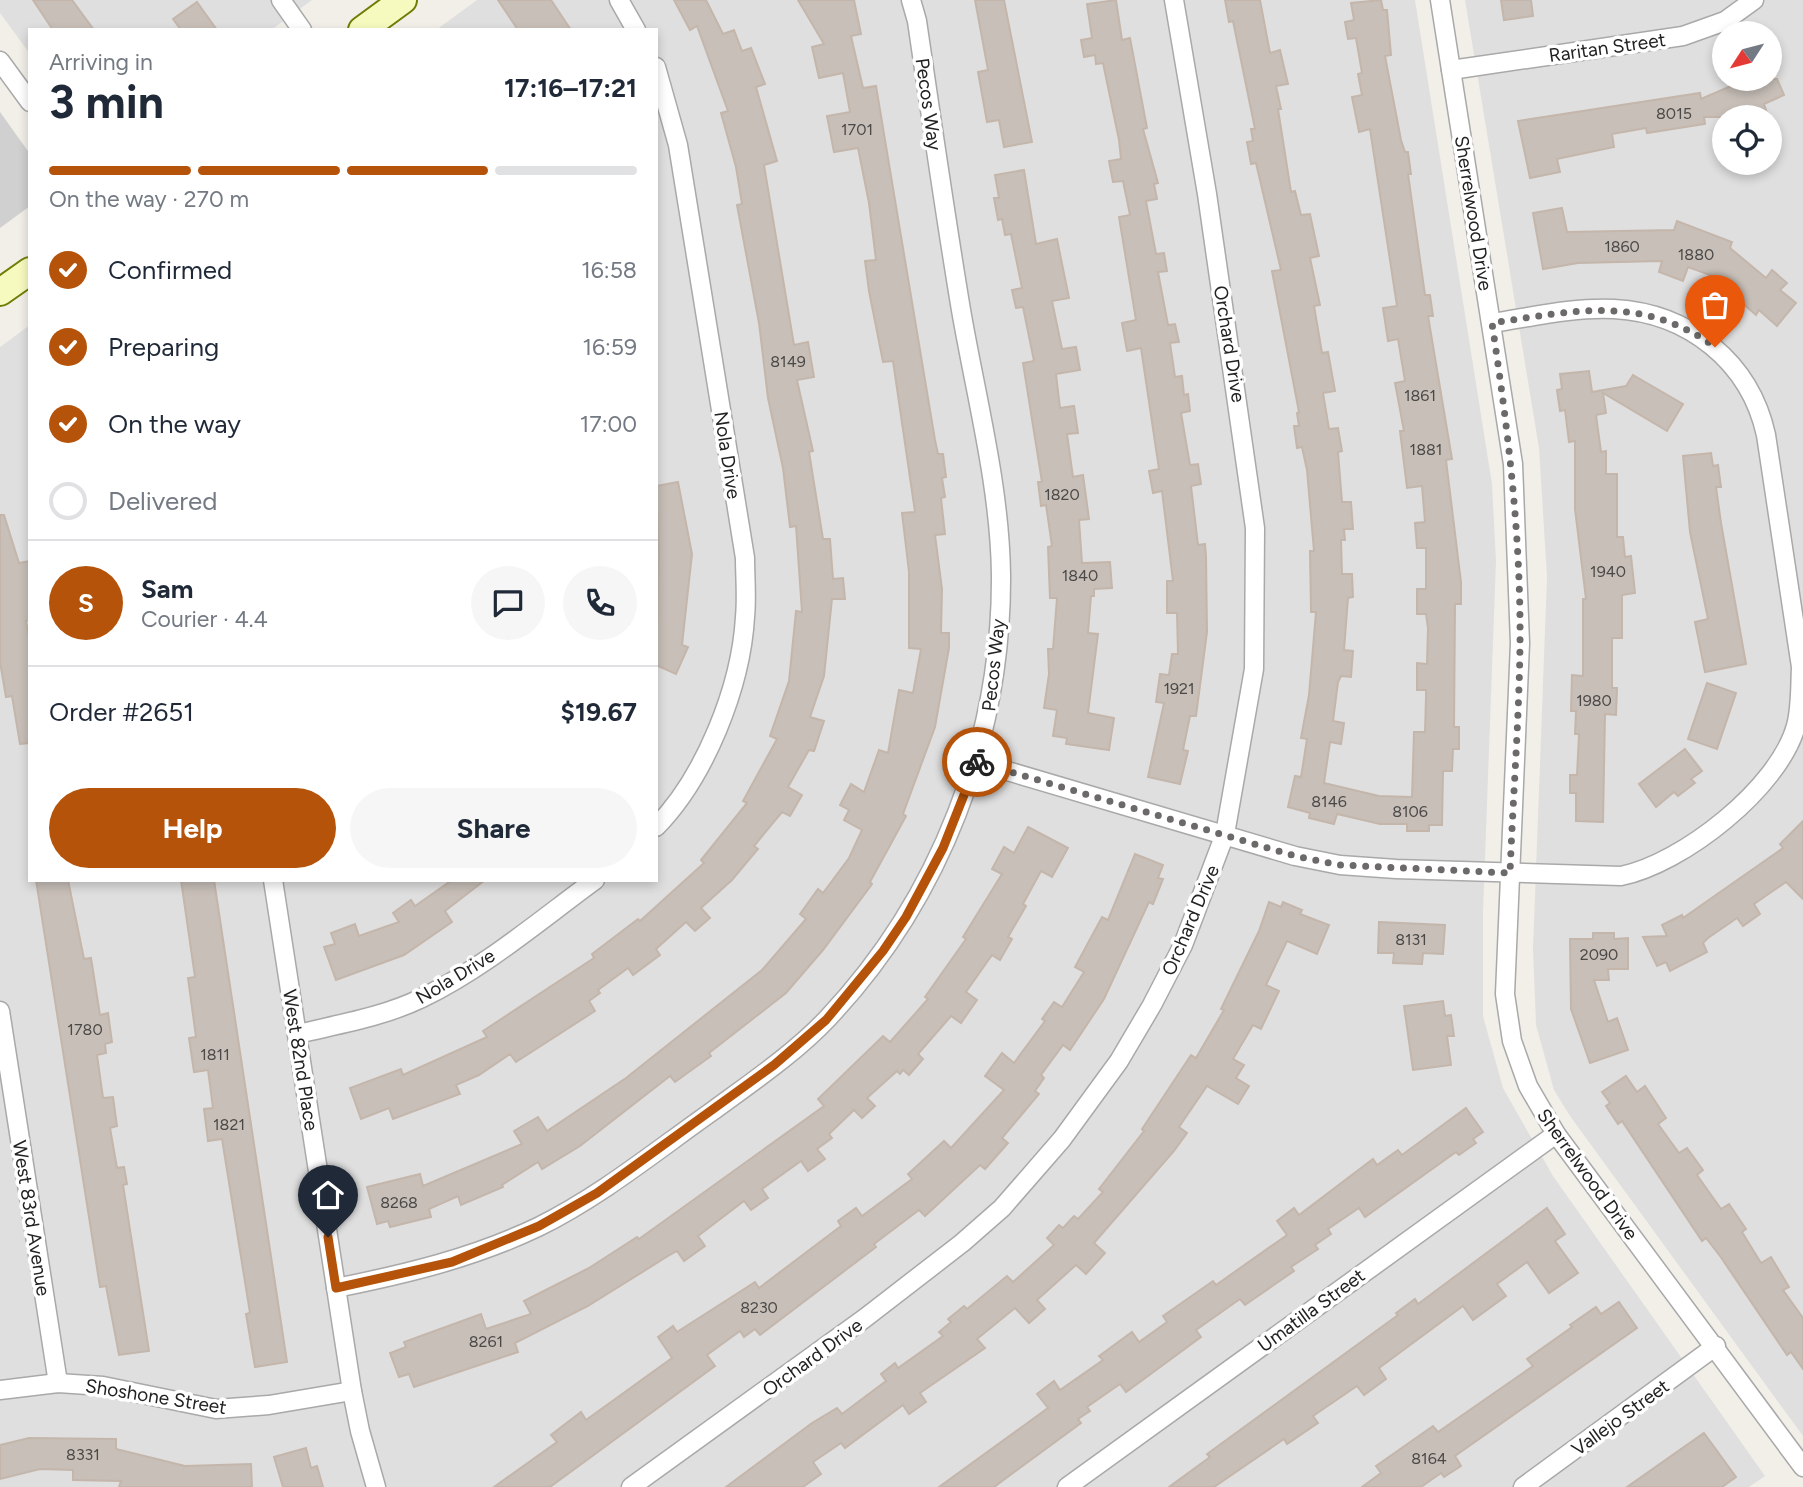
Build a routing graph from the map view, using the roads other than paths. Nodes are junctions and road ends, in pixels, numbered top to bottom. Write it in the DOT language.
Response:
graph roads {
  1 [pos="281,0"];
  2 [pos="403,0"];
  3 [pos="619,0"];
  4 [pos="911,0"];
  5 [pos="1174,0"];
  6 [pos="1440,0"];
  7 [pos="1754,0"];
  8 [pos="301,28"];
  9 [pos="365,28"];
  10 [pos="635,28"];
  11 [pos="0,61"];
  12 [pos="1451,70"];
  13 [pos="658,73"];
  14 [pos="28,99"];
  15 [pos="28,272"];
  16 [pos="0,292"];
  17 [pos="1492,323"];
  18 [pos="976,762"];
  19 [pos="658,824"];
  20 [pos="1225,834"];
  21 [pos="1510,873"];
  22 [pos="273,882"];
  23 [pos="592,882"];
  24 [pos="0,1011"];
  25 [pos="298,1034"];
  26 [pos="1556,1134"];
  27 [pos="336,1288"];
  28 [pos="1716,1346"];
  29 [pos="58,1383"];
  30 [pos="0,1390"];
  31 [pos="352,1391"];
  32 [pos="1803,1467"];
  33 [pos="376,1487"];
  34 [pos="631,1487"];
  35 [pos="1067,1487"];
  36 [pos="1523,1487"];
  1 -- 8 [label="street"];
  2 -- 9 [label="main road"];
  3 -- 10 [label="street"];
  4 -- 18 [label="street, Pecos Way"];
  5 -- 20 [label="street, Orchard Drive"];
  6 -- 12 [label="street, Sherrelwood Drive"];
  7 -- 12 [label="street, Raritan Street"];
  11 -- 14 [label="street"];
  12 -- 17 [label="street, Sherrelwood Drive"];
  13 -- 19 [label="street, Nola Drive"];
  15 -- 16 [label="main road"];
  17 -- 21 [label="street, Sherrelwood Drive"];
  17 -- 21 [label="street"];
  18 -- 20 [label="street"];
  18 -- 27 [label="street, Pecos Way"];
  20 -- 21 [label="street"];
  20 -- 34 [label="street, Orchard Drive"];
  21 -- 26 [label="street, Sherrelwood Drive"];
  22 -- 25 [label="street, West 82nd Place"];
  23 -- 25 [label="street, Nola Drive"];
  24 -- 29 [label="street, West 83rd Avenue"];
  25 -- 27 [label="street, West 82nd Place"];
  26 -- 28 [label="street, Sherrelwood Drive"];
  26 -- 35 [label="street, Umatilla Street"];
  27 -- 31 [label="street, West 82nd Place"];
  28 -- 32 [label="street, Sherrelwood Drive"];
  28 -- 36 [label="street, Vallejo Street"];
  29 -- 30 [label="street, Shoshone Street"];
  29 -- 31 [label="street, Shoshone Street"];
  31 -- 33 [label="street, West 82nd Place"];
}
